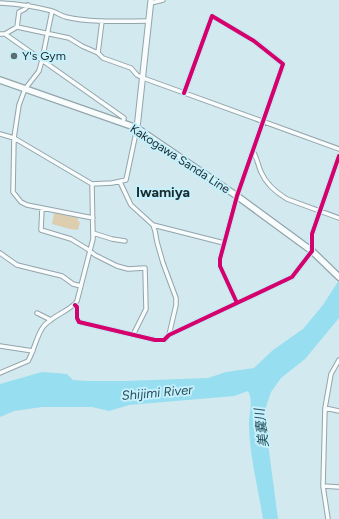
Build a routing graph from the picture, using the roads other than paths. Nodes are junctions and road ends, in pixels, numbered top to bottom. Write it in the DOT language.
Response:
graph roads {
  1 [pos="163,0"];
  2 [pos="0,2"];
  3 [pos="151,2"];
  4 [pos="28,5"];
  5 [pos="52,11"];
  6 [pos="102,21"];
  7 [pos="149,21"];
  8 [pos="17,27"];
  9 [pos="48,33"];
  10 [pos="0,34"];
  11 [pos="5,34"];
  12 [pos="98,53"];
  13 [pos="42,60"];
  14 [pos="143,78"];
  15 [pos="0,80"];
  16 [pos="25,88"];
  17 [pos="184,93"];
  18 [pos="263,121"];
  19 [pos="123,122"];
  20 [pos="137,128"];
  21 [pos="0,134"];
  22 [pos="14,138"];
  23 [pos="339,149"];
  24 [pos="252,152"];
  25 [pos="339,156"];
  26 [pos="120,182"];
  27 [pos="92,184"];
  28 [pos="237,196"];
  29 [pos="42,208"];
  30 [pos="320,212"];
  31 [pos="92,218"];
  32 [pos="339,218"];
  33 [pos="153,225"];
  34 [pos="93,233"];
  35 [pos="125,241"];
  36 [pos="224,243"];
  37 [pos="312,251"];
  38 [pos="0,253"];
  39 [pos="90,253"];
  40 [pos="338,276"];
  41 [pos="81,286"];
  42 [pos="237,303"];
  43 [pos="75,305"];
  44 [pos="37,313"];
  45 [pos="51,320"];
  46 [pos="133,335"];
  47 [pos="169,335"];
  48 [pos="0,346"];
  49 [pos="33,351"];
  50 [pos="339,360"];
  51 [pos="0,373"];
  52 [pos="325,408"];
  53 [pos="339,411"];
  54 [pos="323,486"];
  55 [pos="339,486"];
  56 [pos="328,519"];
  1 -- 3 [label="street"];
  2 -- 4 [label="street"];
  3 -- 7 [label="street"];
  4 -- 5 [label="street"];
  4 -- 8 [label="street"];
  5 -- 6 [label="street"];
  5 -- 9 [label="street"];
  6 -- 7 [label="street"];
  6 -- 12 [label="street"];
  7 -- 14 [label="street"];
  8 -- 9 [label="street"];
  8 -- 11 [label="street"];
  9 -- 12 [label="street"];
  9 -- 13 [label="street"];
  10 -- 11 [label="street"];
  11 -- 13 [label="street"];
  12 -- 14 [label="street"];
  13 -- 16 [label="street"];
  13 -- 19 [label="street"];
  14 -- 17 [label="street"];
  14 -- 20 [label="street"];
  15 -- 16 [label="main road, Kakogawa Sanda Line"];
  16 -- 19 [label="main road, Kakogawa Sanda Line"];
  16 -- 22 [label="street"];
  17 -- 18 [label="street"];
  17 -- 18 [label="street"];
  18 -- 23 [label="street"];
  18 -- 24 [label="street"];
  19 -- 20 [label="main road, Kakogawa Sanda Line"];
  20 -- 26 [label="street"];
  20 -- 28 [label="main road, Kakogawa Sanda Line"];
  21 -- 22 [label="street"];
  22 -- 27 [label="street"];
  22 -- 29 [label="street"];
  24 -- 28 [label="street"];
  24 -- 30 [label="street"];
  25 -- 30 [label="street"];
  26 -- 27 [label="street"];
  26 -- 33 [label="street"];
  27 -- 31 [label="street"];
  28 -- 36 [label="street"];
  28 -- 37 [label="main road, Kakogawa Sanda Line"];
  29 -- 31 [label="street"];
  29 -- 39 [label="street"];
  30 -- 32 [label="street"];
  30 -- 37 [label="street"];
  31 -- 34 [label="street"];
  33 -- 36 [label="street"];
  33 -- 47 [label="street"];
  34 -- 35 [label="street"];
  34 -- 39 [label="street"];
  36 -- 42 [label="street"];
  37 -- 40 [label="main road, Kakogawa Sanda Line"];
  37 -- 42 [label="street"];
  38 -- 41 [label="street"];
  39 -- 41 [label="street"];
  39 -- 46 [label="street"];
  41 -- 43 [label="street"];
  42 -- 47 [label="street"];
  43 -- 45 [label="street"];
  43 -- 46 [label="street"];
  44 -- 45 [label="street"];
  45 -- 49 [label="street"];
  46 -- 47 [label="street"];
  48 -- 49 [label="street"];
  49 -- 51 [label="street"];
  50 -- 52 [label="street"];
  52 -- 53 [label="street"];
  52 -- 54 [label="street"];
  54 -- 55 [label="street"];
  54 -- 56 [label="street"];
}
